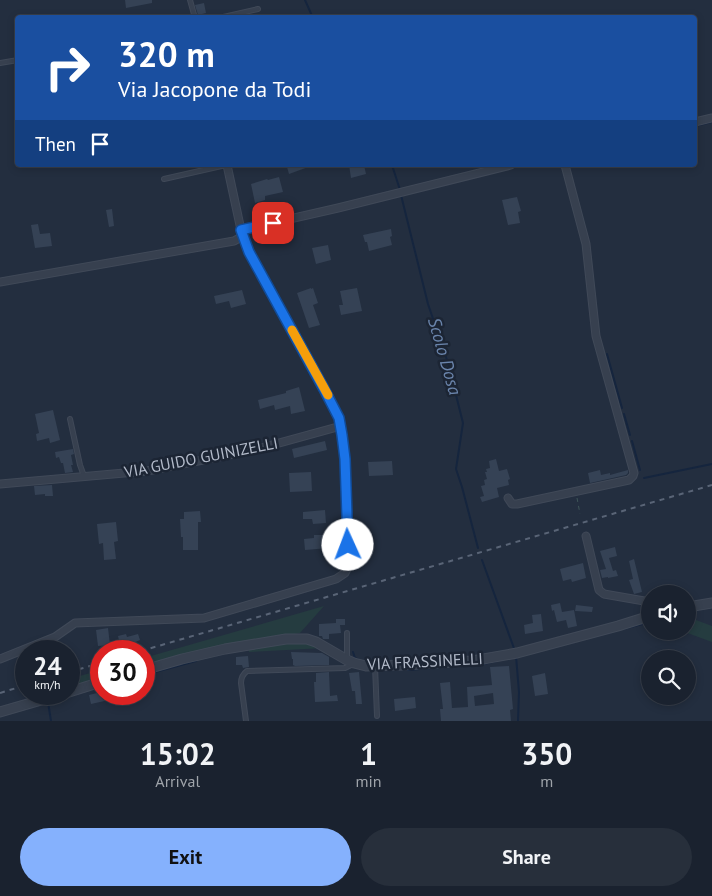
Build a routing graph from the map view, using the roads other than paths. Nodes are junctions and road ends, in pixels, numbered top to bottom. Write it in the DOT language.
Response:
graph roads {
  1 [pos="190,0"];
  2 [pos="258,10"];
  3 [pos="194,15"];
  4 [pos="234,15"];
  5 [pos="15,60"];
  6 [pos="0,63"];
  7 [pos="712,118"];
  8 [pos="697,122"];
  9 [pos="216,167"];
  10 [pos="226,167"];
  11 [pos="504,167"];
  12 [pos="566,167"];
  13 [pos="164,178"];
  14 [pos="242,233"];
  15 [pos="0,282"];
  16 [pos="70,419"];
  17 [pos="341,426"];
  18 [pos="84,476"];
  19 [pos="0,484"];
  20 [pos="508,498"];
  21 [pos="586,536"];
  22 [pos="641,600"];
  23 [pos="712,603"];
  24 [pos="696,606"];
  25 [pos="641,619"];
  26 [pos="347,633"];
  27 [pos="0,659"];
  28 [pos="350,662"];
  29 [pos="375,666"];
  30 [pos="155,667"];
  31 [pos="25,705"];
  32 [pos="0,712"];
  33 [pos="377,716"];
  34 [pos="246,721"];
  1 -- 3 [label="lane"];
  2 -- 4 [label="lane"];
  5 -- 6 [label="lane"];
  7 -- 8 [label="street"];
  9 -- 13 [label="lane"];
  10 -- 14 [label="street"];
  11 -- 14 [label="street"];
  12 -- 20 [label="street"];
  14 -- 15 [label="street"];
  14 -- 17 [label="street"];
  16 -- 18 [label="lane"];
  17 -- 18 [label="street, VIA GUIDO GUINIZELLI"];
  17 -- 27 [label="street"];
  18 -- 19 [label="street, VIA GUIDO GUINIZELLI"];
  21 -- 22 [label="street"];
  23 -- 24 [label="street"];
  25 -- 29 [label="street, VIA FRASSINELLI"];
  26 -- 28 [label="lane"];
  28 -- 29 [label="street, VIA FRASSINELLI"];
  28 -- 30 [label="street, VIA FRASSINELLI"];
  28 -- 34 [label="lane"];
  29 -- 33 [label="lane"];
  31 -- 32 [label="street"];
}
